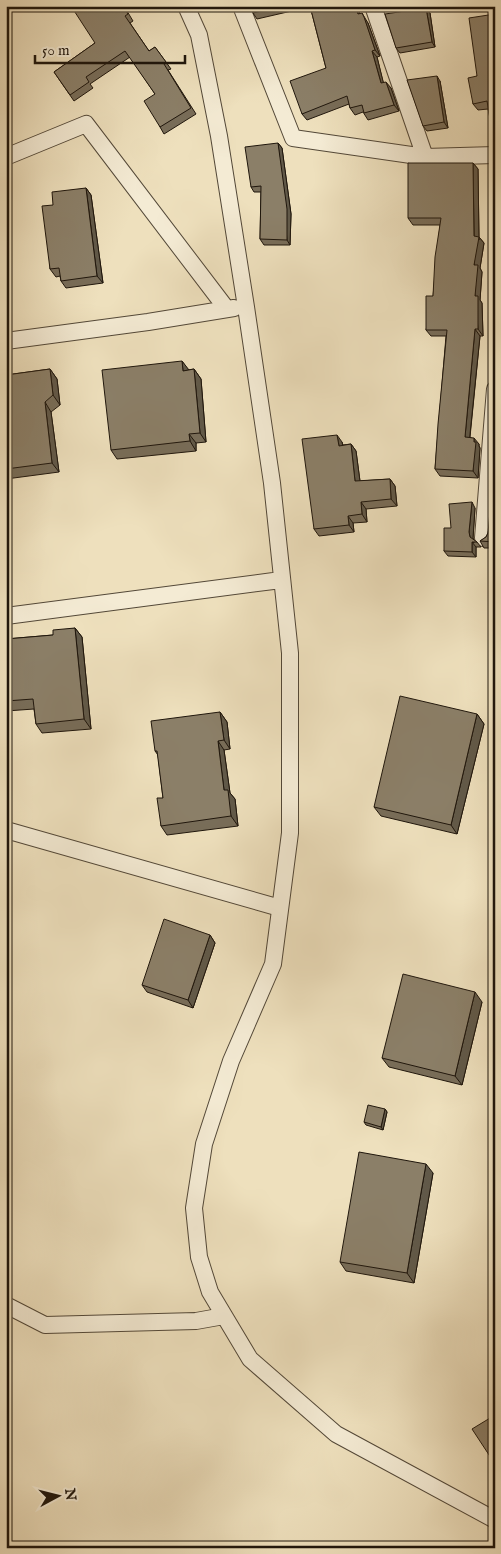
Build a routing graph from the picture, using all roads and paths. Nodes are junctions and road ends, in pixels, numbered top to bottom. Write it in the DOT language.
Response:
graph roads {
  1 [pos="186,6"];
  2 [pos="241,6"];
  3 [pos="374,6"];
  4 [pos="6,152"];
  5 [pos="495,155"];
  6 [pos="425,157"];
  7 [pos="246,307"];
  8 [pos="226,308"];
  9 [pos="6,341"];
  10 [pos="495,389"];
  11 [pos="483,538"];
  12 [pos="281,580"];
  13 [pos="6,616"];
  14 [pos="6,830"];
  15 [pos="280,908"];
  16 [pos="6,1305"];
  17 [pos="224,1316"];
  18 [pos="495,1520"];
  1 -- 7 [label="street"];
  2 -- 6 [label="street"];
  3 -- 6 [label="street"];
  4 -- 8 [label="street"];
  5 -- 6 [label="street"];
  7 -- 8 [label="street"];
  7 -- 12 [label="street"];
  8 -- 9 [label="street"];
  10 -- 11 [label="street"];
  12 -- 13 [label="street"];
  12 -- 15 [label="street"];
  14 -- 15 [label="street"];
  15 -- 17 [label="street"];
  16 -- 17 [label="street"];
  17 -- 18 [label="street"];
}
